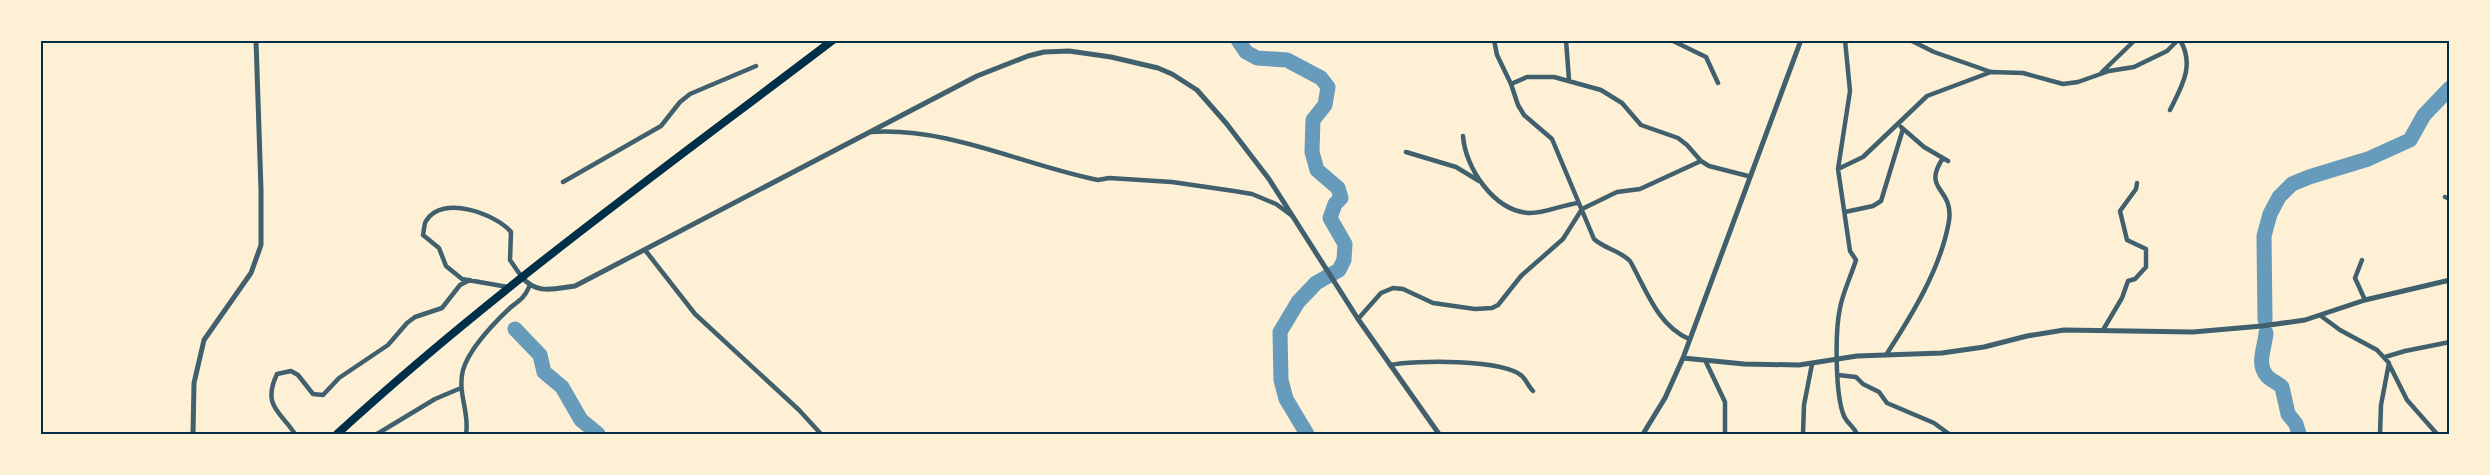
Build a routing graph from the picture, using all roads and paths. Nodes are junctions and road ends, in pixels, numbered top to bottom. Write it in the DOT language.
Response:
graph roads {
  1 [pos="256,40"];
  2 [pos="833,40"];
  3 [pos="1494,40"];
  4 [pos="1566,40"];
  5 [pos="1671,40"];
  6 [pos="1801,40"];
  7 [pos="1845,40"];
  8 [pos="1910,40"];
  9 [pos="2135,40"];
  10 [pos="2179,40"];
  11 [pos="756,66"];
  12 [pos="1991,72"];
  13 [pos="2097,76"];
  14 [pos="1569,80"];
  15 [pos="1718,83"];
  16 [pos="1511,84"];
  17 [pos="2170,110"];
  18 [pos="1898,122"];
  19 [pos="1903,129"];
  20 [pos="869,132"];
  21 [pos="1463,136"];
  22 [pos="1406,152"];
  23 [pos="1942,158"];
  24 [pos="1701,161"];
  25 [pos="1948,161"];
  26 [pos="1838,169"];
  27 [pos="1748,176"];
  28 [pos="563,182"];
  29 [pos="2137,183"];
  30 [pos="1484,184"];
  31 [pos="1578,203"];
  32 [pos="1582,208"];
  33 [pos="1845,212"];
  34 [pos="1294,217"];
  35 [pos="645,250"];
  36 [pos="2361,260"];
  37 [pos="521,276"];
  38 [pos="470,280"];
  39 [pos="2450,280"];
  40 [pos="508,287"];
  41 [pos="529,287"];
  42 [pos="2364,300"];
  43 [pos="2321,316"];
  44 [pos="1358,319"];
  45 [pos="2103,330"];
  46 [pos="1689,339"];
  47 [pos="2450,342"];
  48 [pos="1886,355"];
  49 [pos="2385,357"];
  50 [pos="1683,358"];
  51 [pos="1838,359"];
  52 [pos="1706,362"];
  53 [pos="2389,363"];
  54 [pos="1390,364"];
  55 [pos="1812,364"];
  56 [pos="1838,375"];
  57 [pos="461,388"];
  58 [pos="1533,392"];
  59 [pos="193,435"];
  60 [pos="295,435"];
  61 [pos="337,435"];
  62 [pos="376,435"];
  63 [pos="466,435"];
  64 [pos="821,435"];
  65 [pos="1439,435"];
  66 [pos="1643,435"];
  67 [pos="1725,435"];
  68 [pos="1803,435"];
  69 [pos="1857,435"];
  70 [pos="1949,435"];
  71 [pos="2380,435"];
  72 [pos="2438,435"];
  1 -- 59 [label="street"];
  2 -- 37 [label="highway"];
  3 -- 16 [label="street"];
  4 -- 14 [label="street"];
  5 -- 15 [label="street"];
  6 -- 27 [label="street"];
  7 -- 26 [label="street"];
  8 -- 12 [label="street"];
  9 -- 13 [label="street"];
  10 -- 13 [label="street"];
  10 -- 17 [label="street"];
  11 -- 28 [label="street"];
  12 -- 13 [label="street"];
  12 -- 18 [label="street"];
  14 -- 16 [label="street"];
  14 -- 24 [label="street"];
  16 -- 31 [label="street"];
  18 -- 19 [label="street"];
  18 -- 26 [label="street"];
  19 -- 23 [label="street"];
  19 -- 33 [label="street"];
  20 -- 34 [label="street"];
  20 -- 34 [label="street"];
  20 -- 35 [label="street"];
  21 -- 30 [label="street"];
  22 -- 30 [label="street"];
  23 -- 25 [label="street"];
  23 -- 48 [label="street"];
  24 -- 27 [label="street"];
  24 -- 32 [label="street"];
  26 -- 33 [label="street"];
  27 -- 46 [label="street"];
  29 -- 45 [label="street"];
  30 -- 31 [label="street"];
  31 -- 32 [label="street"];
  32 -- 44 [label="street"];
  32 -- 46 [label="street"];
  33 -- 51 [label="street"];
  34 -- 44 [label="street"];
  35 -- 41 [label="street"];
  35 -- 64 [label="street"];
  36 -- 42 [label="street"];
  37 -- 38 [label="street"];
  37 -- 40 [label="highway"];
  37 -- 41 [label="street"];
  38 -- 40 [label="street"];
  38 -- 60 [label="street"];
  39 -- 42 [label="street"];
  40 -- 61 [label="highway"];
  41 -- 57 [label="street"];
  42 -- 43 [label="street"];
  43 -- 45 [label="street"];
  43 -- 49 [label="street"];
  44 -- 54 [label="street"];
  45 -- 48 [label="street"];
  46 -- 50 [label="street"];
  47 -- 49 [label="street"];
  48 -- 51 [label="street"];
  49 -- 53 [label="street"];
  50 -- 52 [label="street"];
  50 -- 66 [label="street"];
  51 -- 55 [label="street"];
  51 -- 56 [label="street"];
  52 -- 55 [label="street"];
  52 -- 67 [label="street"];
  53 -- 71 [label="street"];
  53 -- 72 [label="street"];
  54 -- 58 [label="street"];
  54 -- 65 [label="street"];
  55 -- 68 [label="street"];
  56 -- 69 [label="street"];
  56 -- 70 [label="street"];
  57 -- 62 [label="street"];
  57 -- 63 [label="street"];
}
